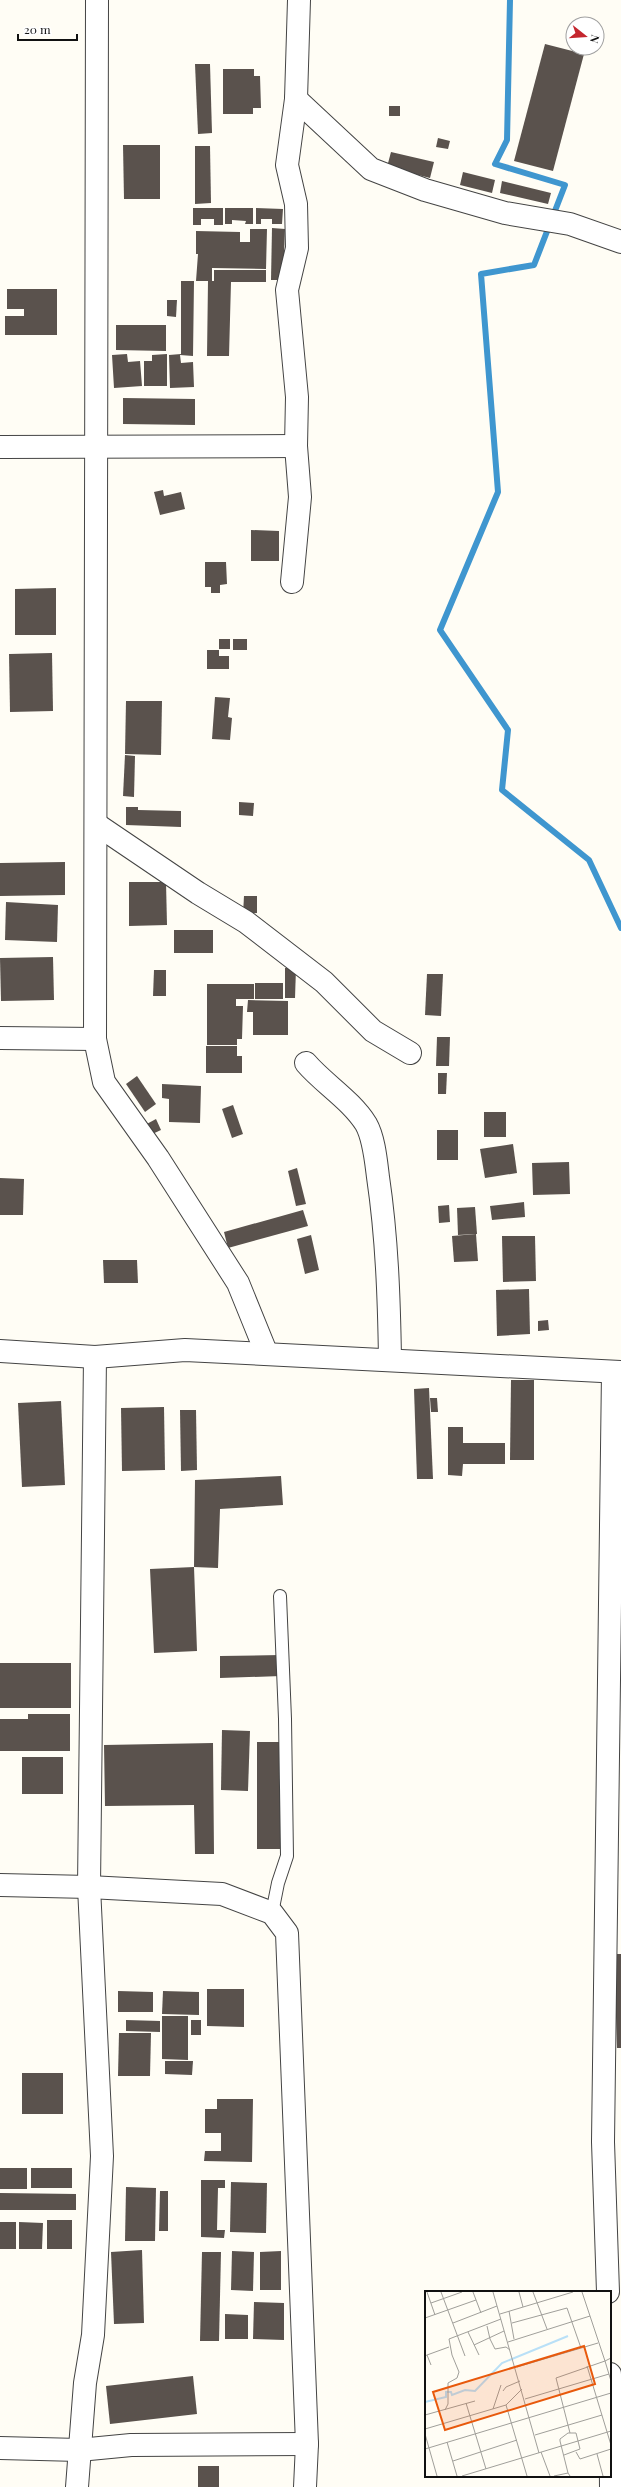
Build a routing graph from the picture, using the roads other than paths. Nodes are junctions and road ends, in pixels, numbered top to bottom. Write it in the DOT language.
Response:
graph roads {
  1 [pos="97,0"];
  2 [pos="299,0"];
  3 [pos="296,99"];
  4 [pos="621,242"];
  5 [pos="296,446"];
  6 [pos="0,447"];
  7 [pos="97,447"];
  8 [pos="292,582"];
  9 [pos="96,824"];
  10 [pos="0,1038"];
  11 [pos="95,1039"];
  12 [pos="410,1053"];
  13 [pos="306,1063"];
  14 [pos="0,1351"];
  15 [pos="266,1352"];
  16 [pos="95,1357"];
  17 [pos="390,1359"];
  18 [pos="617,1372"];
  19 [pos="280,1596"];
  20 [pos="0,1885"];
  21 [pos="89,1887"];
  22 [pos="272,1913"];
  23 [pos="608,2291"];
  24 [pos="611,2384"];
  25 [pos="616,2435"];
  26 [pos="307,2444"];
  27 [pos="0,2448"];
  28 [pos="79,2450"];
  29 [pos="78,2487"];
  30 [pos="305,2487"];
  31 [pos="611,2487"];
  1 -- 7 [label="street"];
  2 -- 3 [label="street"];
  3 -- 4 [label="street"];
  3 -- 5 [label="street"];
  5 -- 7 [label="street"];
  5 -- 8 [label="street"];
  6 -- 7 [label="street"];
  7 -- 9 [label="street"];
  9 -- 11 [label="street"];
  9 -- 12 [label="street"];
  10 -- 11 [label="street"];
  11 -- 15 [label="street"];
  13 -- 17 [label="street"];
  14 -- 16 [label="street"];
  15 -- 16 [label="street"];
  15 -- 17 [label="street"];
  16 -- 21 [label="street"];
  17 -- 18 [label="street"];
  18 -- 23 [label="street"];
  19 -- 22 [label="lane"];
  20 -- 21 [label="street"];
  21 -- 22 [label="street"];
  21 -- 28 [label="street"];
  22 -- 26 [label="street"];
  24 -- 25 [label="street"];
  25 -- 31 [label="street"];
  26 -- 28 [label="street"];
  26 -- 30 [label="street"];
  27 -- 28 [label="street"];
  28 -- 29 [label="street"];
}
